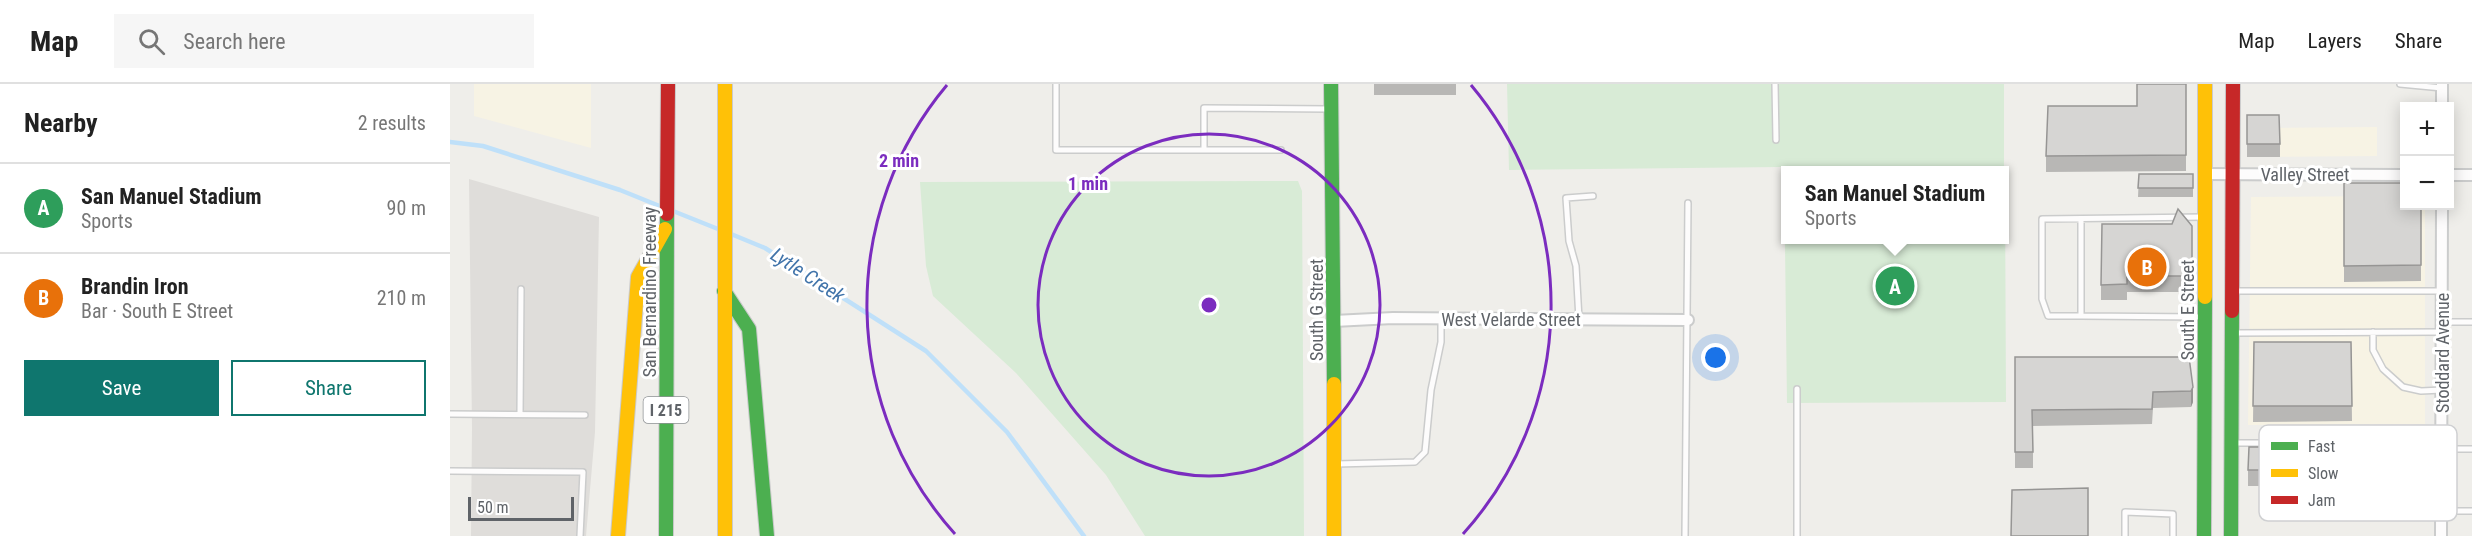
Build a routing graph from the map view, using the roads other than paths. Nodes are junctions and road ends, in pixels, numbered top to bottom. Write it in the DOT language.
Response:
graph roads {
  1 [pos="668,84"];
  2 [pos="725,84"];
  3 [pos="1056,84"];
  4 [pos="1331,84"];
  5 [pos="1775,84"];
  6 [pos="2205,84"];
  7 [pos="2233,84"];
  8 [pos="2400,84"];
  9 [pos="2442,86"];
  10 [pos="2442,102"];
  11 [pos="1331,109"];
  12 [pos="1776,140"];
  13 [pos="1204,150"];
  14 [pos="1281,150"];
  15 [pos="2205,174"];
  16 [pos="2234,174"];
  17 [pos="2400,175"];
  18 [pos="2454,175"];
  19 [pos="2472,175"];
  20 [pos="1593,196"];
  21 [pos="1688,202"];
  22 [pos="2442,210"];
  23 [pos="2205,217"];
  24 [pos="2080,219"];
  25 [pos="667,226"];
  26 [pos="521,289"];
  27 [pos="724,291"];
  28 [pos="2233,291"];
  29 [pos="2442,291"];
  30 [pos="2081,316"];
  31 [pos="2206,317"];
  32 [pos="1579,318"];
  33 [pos="1441,319"];
  34 [pos="1688,320"];
  35 [pos="1334,321"];
  36 [pos="2472,322"];
  37 [pos="2442,327"];
  38 [pos="2373,332"];
  39 [pos="2233,333"];
  40 [pos="1797,389"];
  41 [pos="2442,390"];
  42 [pos="450,414"];
  43 [pos="520,414"];
  44 [pos="585,415"];
  45 [pos="2442,425"];
  46 [pos="2232,442"];
  47 [pos="2259,442"];
  48 [pos="1334,464"];
  49 [pos="450,471"];
  50 [pos="2442,521"];
  51 [pos="580,536"];
  52 [pos="618,536"];
  53 [pos="666,536"];
  54 [pos="725,536"];
  55 [pos="768,536"];
  56 [pos="1334,536"];
  57 [pos="1685,536"];
  58 [pos="1797,536"];
  59 [pos="2125,536"];
  60 [pos="2173,536"];
  61 [pos="2204,536"];
  62 [pos="2231,536"];
  63 [pos="2441,536"];
  1 -- 25 [label="main road, San Bernardino Freeway / I 215"];
  2 -- 27 [label="main road"];
  3 -- 13 [label="lane"];
  4 -- 11 [label="main road, South G Street"];
  5 -- 12 [label="lane"];
  6 -- 15 [label="main road, South E Street"];
  7 -- 16 [label="main road"];
  8 -- 9 [label="lane"];
  9 -- 10 [label="street"];
  11 -- 13 [label="lane"];
  11 -- 35 [label="main road, South G Street"];
  13 -- 14 [label="lane"];
  15 -- 16 [label="street, Valley Street"];
  15 -- 23 [label="main road, South E Street"];
  16 -- 17 [label="street, Valley Street"];
  16 -- 28 [label="main road"];
  18 -- 19 [label="street"];
  20 -- 32 [label="lane"];
  21 -- 34 [label="lane"];
  22 -- 29 [label="street, Stoddard Avenue"];
  23 -- 24 [label="lane"];
  23 -- 31 [label="main road, South E Street"];
  24 -- 30 [label="lane"];
  24 -- 30 [label="lane"];
  25 -- 52 [label="main road"];
  25 -- 53 [label="main road, San Bernardino Freeway / I 215"];
  26 -- 43 [label="lane"];
  27 -- 54 [label="main road"];
  27 -- 55 [label="main road"];
  28 -- 29 [label="lane"];
  28 -- 39 [label="main road"];
  29 -- 37 [label="street, Stoddard Avenue"];
  30 -- 31 [label="lane"];
  31 -- 61 [label="main road, South E Street"];
  32 -- 33 [label="street, West Velarde Street"];
  32 -- 34 [label="street, West Velarde Street"];
  33 -- 35 [label="street, West Velarde Street"];
  33 -- 48 [label="lane"];
  34 -- 57 [label="lane"];
  35 -- 48 [label="main road, South G Street"];
  36 -- 37 [label="lane"];
  37 -- 38 [label="lane"];
  37 -- 41 [label="street, Stoddard Avenue"];
  38 -- 39 [label="lane"];
  38 -- 41 [label="lane"];
  39 -- 46 [label="main road"];
  40 -- 58 [label="lane"];
  41 -- 45 [label="street, Stoddard Avenue"];
  42 -- 43 [label="lane"];
  43 -- 44 [label="lane"];
  46 -- 47 [label="lane"];
  46 -- 62 [label="main road"];
  48 -- 56 [label="main road, South G Street"];
  49 -- 51 [label="lane"];
  50 -- 63 [label="street, Stoddard Avenue"];
  59 -- 60 [label="lane"];
}
